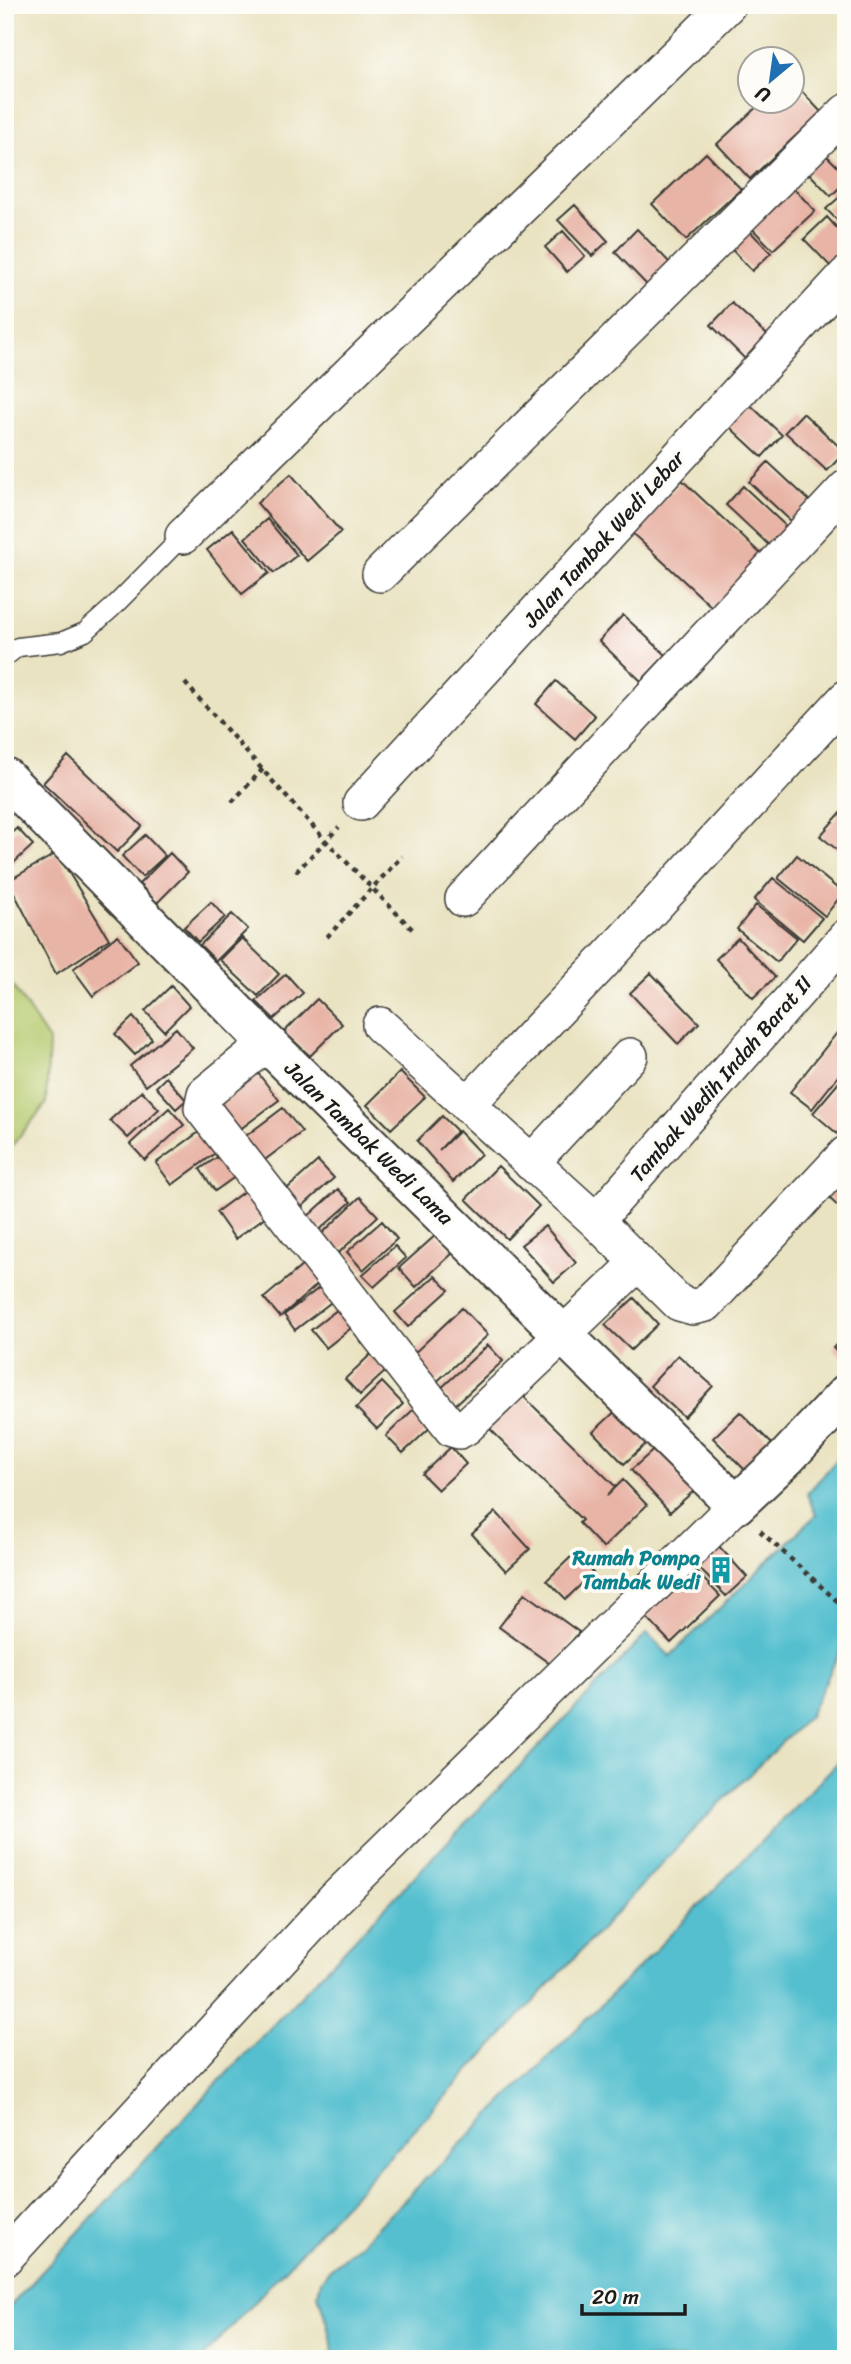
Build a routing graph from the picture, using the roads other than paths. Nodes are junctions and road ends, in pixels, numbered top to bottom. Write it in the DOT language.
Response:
graph roads {
  1 [pos="728,5"];
  2 [pos="846,112"];
  3 [pos="846,275"];
  4 [pos="846,488"];
  5 [pos="183,536"];
  6 [pos="380,574"];
  7 [pos="5,657"];
  8 [pos="846,698"];
  9 [pos="5,777"];
  10 [pos="361,803"];
  11 [pos="463,899"];
  12 [pos="846,937"];
  13 [pos="380,1025"];
  14 [pos="267,1042"];
  15 [pos="630,1056"];
  16 [pos="467,1105"];
  17 [pos="846,1154"];
  18 [pos="531,1163"];
  19 [pos="596,1220"];
  20 [pos="638,1263"];
  21 [pos="564,1334"];
  22 [pos="846,1394"];
  23 [pos="736,1505"];
  24 [pos="5,2258"];
  1 -- 5 [label="street"];
  2 -- 6 [label="street"];
  3 -- 10 [label="street, Jalan Tambak Wedi Lebar"];
  4 -- 11 [label="street"];
  5 -- 7 [label="lane"];
  8 -- 16 [label="street"];
  9 -- 14 [label="street, Jalan Tambak Wedi Lama"];
  12 -- 19 [label="street, Tambak Wedih Indah Barat II"];
  13 -- 16 [label="street"];
  14 -- 21 [label="street, Jalan Tambak Wedi Lama"];
  14 -- 21 [label="street"];
  15 -- 18 [label="street"];
  16 -- 18 [label="street"];
  17 -- 20 [label="street"];
  18 -- 19 [label="street"];
  19 -- 20 [label="street"];
  20 -- 21 [label="street"];
  21 -- 23 [label="street, Jalan Tambak Wedi Lama"];
  22 -- 23 [label="street"];
  23 -- 24 [label="street"];
}
